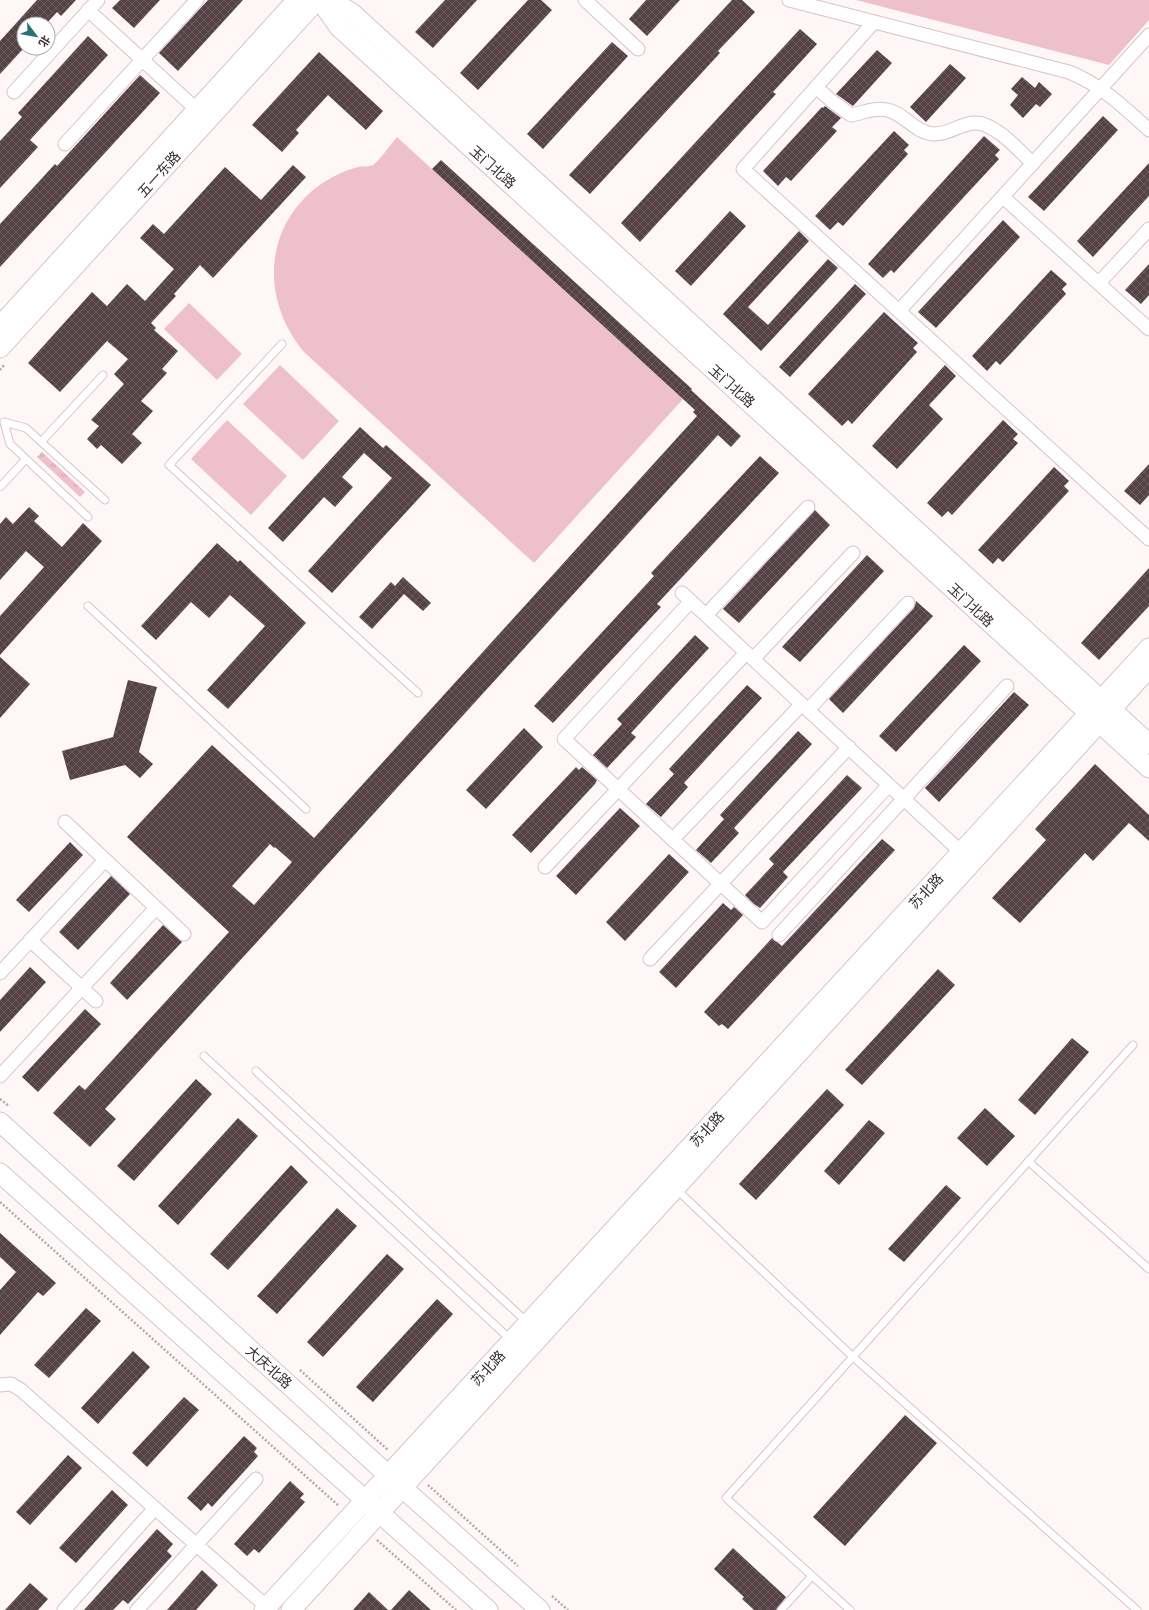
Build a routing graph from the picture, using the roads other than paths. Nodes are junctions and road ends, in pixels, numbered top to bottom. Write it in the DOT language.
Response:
graph roads {
  1 [pos="98,0"];
  2 [pos="197,0"];
  3 [pos="297,0"];
  4 [pos="319,0"];
  5 [pos="330,0"];
  6 [pos="585,0"];
  7 [pos="789,0"];
  8 [pos="88,10"];
  9 [pos="874,22"];
  10 [pos="1149,35"];
  11 [pos="638,49"];
  12 [pos="142,60"];
  13 [pos="816,87"];
  14 [pos="1102,89"];
  15 [pos="14,92"];
  16 [pos="196,110"];
  17 [pos="1149,130"];
  18 [pos="64,144"];
  19 [pos="1033,164"];
  20 [pos="1003,197"];
  21 [pos="1149,229"];
  22 [pos="1098,283"];
  23 [pos="899,311"];
  24 [pos="0,326"];
  25 [pos="1149,329"];
  26 [pos="282,344"];
  27 [pos="0,348"];
  28 [pos="103,375"];
  29 [pos="2,420"];
  30 [pos="41,442"];
  31 [pos="26,459"];
  32 [pos="0,487"];
  33 [pos="105,500"];
  34 [pos="808,507"];
  35 [pos="88,517"];
  36 [pos="1149,539"];
  37 [pos="853,553"];
  38 [pos="908,603"];
  39 [pos="88,606"];
  40 [pos="706,615"];
  41 [pos="1149,648"];
  42 [pos="750,656"];
  43 [pos="1149,668"];
  44 [pos="1007,686"];
  45 [pos="418,693"];
  46 [pos="805,707"];
  47 [pos="1100,711"];
  48 [pos="1149,744"];
  49 [pos="849,748"];
  50 [pos="1149,768"];
  51 [pos="889,785"];
  52 [pos="618,789"];
  53 [pos="905,799"];
  54 [pos="306,809"];
  55 [pos="65,822"];
  56 [pos="673,839"];
  57 [pos="961,852"];
  58 [pos="105,860"];
  59 [pos="545,867"];
  60 [pos="721,884"];
  61 [pos="156,908"];
  62 [pos="184,934"];
  63 [pos="779,935"];
  64 [pos="30,940"];
  65 [pos="650,959"];
  66 [pos="0,973"];
  67 [pos="82,988"];
  68 [pos="96,1001"];
  69 [pos="1133,1045"];
  70 [pos="204,1056"];
  71 [pos="256,1071"];
  72 [pos="0,1076"];
  73 [pos="6,1116"];
  74 [pos="1028,1161"];
  75 [pos="0,1173"];
  76 [pos="675,1188"];
  77 [pos="1149,1269"];
  78 [pos="529,1323"];
  79 [pos="513,1341"];
  80 [pos="852,1356"];
  81 [pos="0,1385"];
  82 [pos="389,1476"];
  83 [pos="256,1479"];
  84 [pos="403,1488"];
  85 [pos="365,1501"];
  86 [pos="155,1508"];
  87 [pos="380,1514"];
  88 [pos="196,1545"];
  89 [pos="812,1576"];
  90 [pos="267,1609"];
  91 [pos="64,1610"];
  92 [pos="137,1610"];
  93 [pos="291,1610"];
  94 [pos="488,1610"];
  95 [pos="540,1610"];
  96 [pos="780,1610"];
  97 [pos="850,1610"];
  98 [pos="1137,1610"];
  1 -- 8 [label="street"];
  2 -- 12 [label="street"];
  3 -- 16 [label="street, 五一东路"];
  4 -- 27 [label="street, 五一东路"];
  4 -- 47 [label="street, 玉门北路"];
  5 -- 47 [label="street, 玉门北路"];
  6 -- 11 [label="street"];
  7 -- 9 [label="street"];
  8 -- 12 [label="street"];
  8 -- 15 [label="street"];
  9 -- 13 [label="street"];
  9 -- 14 [label="street"];
  10 -- 14 [label="street"];
  12 -- 16 [label="street"];
  12 -- 18 [label="street"];
  13 -- 19 [label="street"];
  13 -- 23 [label="street"];
  14 -- 17 [label="street"];
  14 -- 19 [label="street"];
  16 -- 24 [label="street, 五一东路"];
  19 -- 20 [label="street"];
  20 -- 22 [label="street"];
  20 -- 23 [label="street"];
  21 -- 22 [label="street"];
  22 -- 25 [label="street"];
  23 -- 36 [label="street"];
  26 -- 45 [label="lane"];
  28 -- 30 [label="lane"];
  29 -- 30 [label="lane"];
  29 -- 31 [label="lane"];
  30 -- 33 [label="lane"];
  31 -- 32 [label="lane"];
  31 -- 35 [label="lane"];
  34 -- 40 [label="street"];
  37 -- 42 [label="street"];
  38 -- 46 [label="street"];
  39 -- 54 [label="lane"];
  40 -- 42 [label="street"];
  40 -- 52 [label="street"];
  41 -- 47 [label="street, 苏北路"];
  42 -- 46 [label="street"];
  42 -- 52 [label="street"];
  43 -- 47 [label="street, 苏北路"];
  44 -- 53 [label="street"];
  46 -- 49 [label="street"];
  46 -- 56 [label="street"];
  47 -- 48 [label="street, 玉门北路"];
  47 -- 50 [label="street, 玉门北路"];
  47 -- 57 [label="street, 苏北路"];
  47 -- 76 [label="street, 苏北路"];
  49 -- 51 [label="street"];
  49 -- 60 [label="street"];
  51 -- 53 [label="street"];
  51 -- 60 [label="street"];
  52 -- 56 [label="street"];
  52 -- 59 [label="street"];
  53 -- 57 [label="street"];
  53 -- 63 [label="street"];
  55 -- 58 [label="street"];
  56 -- 60 [label="street"];
  57 -- 78 [label="street, 苏北路"];
  58 -- 61 [label="street"];
  58 -- 64 [label="street"];
  60 -- 65 [label="street"];
  61 -- 62 [label="street"];
  61 -- 67 [label="street"];
  64 -- 66 [label="street"];
  64 -- 67 [label="street"];
  67 -- 68 [label="street"];
  67 -- 72 [label="street"];
  69 -- 74 [label="lane"];
  70 -- 79 [label="lane"];
  71 -- 78 [label="lane"];
  73 -- 82 [label="street, 大庆北路"];
  74 -- 77 [label="lane"];
  74 -- 80 [label="lane"];
  75 -- 85 [label="street"];
  76 -- 80 [label="lane"];
  76 -- 84 [label="street, 苏北路"];
  78 -- 79 [label="street, 苏北路"];
  79 -- 82 [label="street, 苏北路"];
  80 -- 89 [label="lane"];
  80 -- 98 [label="lane"];
  81 -- 86 [label="street"];
  82 -- 84 [label="street, 大庆北路"];
  82 -- 85 [label="street, 苏北路"];
  83 -- 88 [label="street"];
  84 -- 87 [label="street, 苏北路"];
  84 -- 95 [label="street, 大庆北路"];
  85 -- 87 [label="street"];
  85 -- 90 [label="street, 苏北路"];
  86 -- 88 [label="street"];
  86 -- 91 [label="street"];
  87 -- 93 [label="street, 苏北路"];
  87 -- 94 [label="street"];
  88 -- 90 [label="street"];
  88 -- 92 [label="street"];
  89 -- 96 [label="lane"];
  89 -- 97 [label="lane"];
}
